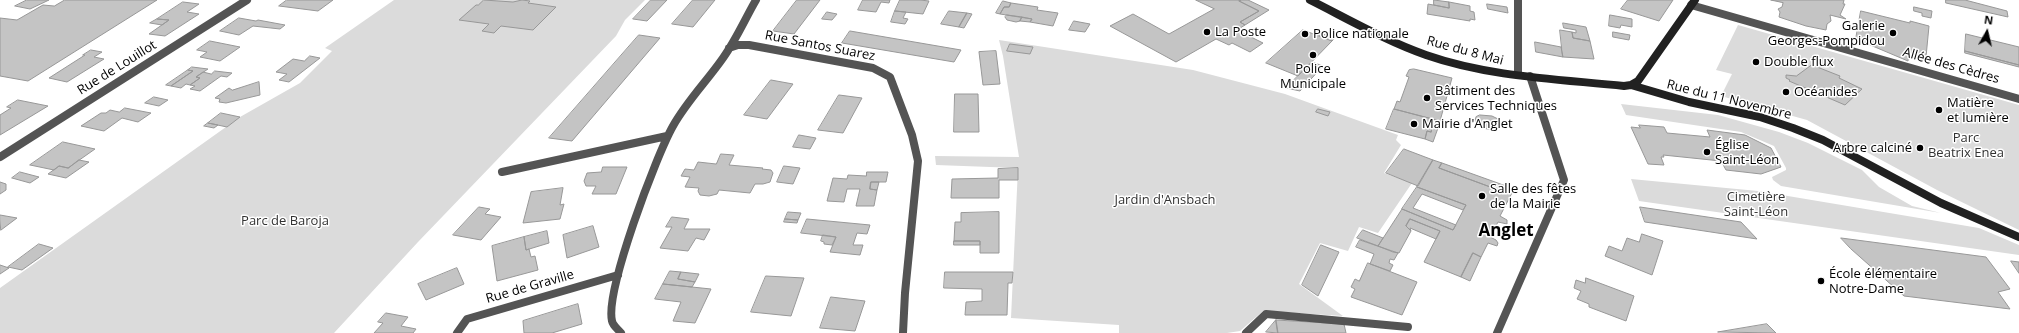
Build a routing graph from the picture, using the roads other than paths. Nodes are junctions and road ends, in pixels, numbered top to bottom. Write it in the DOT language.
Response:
graph roads {
  1 [pos="247,0"];
  2 [pos="756,0"];
  3 [pos="1310,0"];
  4 [pos="1518,0"];
  5 [pos="1693,2"];
  6 [pos="729,48"];
  7 [pos="1518,75"];
  8 [pos="1530,76"];
  9 [pos="1631,85"];
  10 [pos="2019,99"];
  11 [pos="667,136"];
  12 [pos="0,156"];
  13 [pos="502,172"];
  14 [pos="2019,237"];
  15 [pos="618,275"];
  16 [pos="1408,327"];
  17 [pos="904,329"];
  18 [pos="457,333"];
  19 [pos="621,333"];
  20 [pos="1246,333"];
  21 [pos="1497,333"];
  1 -- 12 [label="street, Rue de Louillot"];
  2 -- 6 [label="street"];
  3 -- 7 [label="street, Rue du 8 Mai"];
  4 -- 7 [label="street"];
  5 -- 9 [label="street"];
  5 -- 10 [label="street, Allée des Cèdres"];
  6 -- 11 [label="street"];
  6 -- 17 [label="street, Rue Santos Suarez"];
  7 -- 8 [label="street, Rue du 8 Mai"];
  8 -- 9 [label="street, Rue du 11 Novembre"];
  8 -- 21 [label="street"];
  9 -- 14 [label="street, Rue du 11 Novembre"];
  11 -- 13 [label="street"];
  11 -- 15 [label="street"];
  15 -- 18 [label="street, Rue de Graville"];
  15 -- 19 [label="street"];
  16 -- 20 [label="street"];
}
